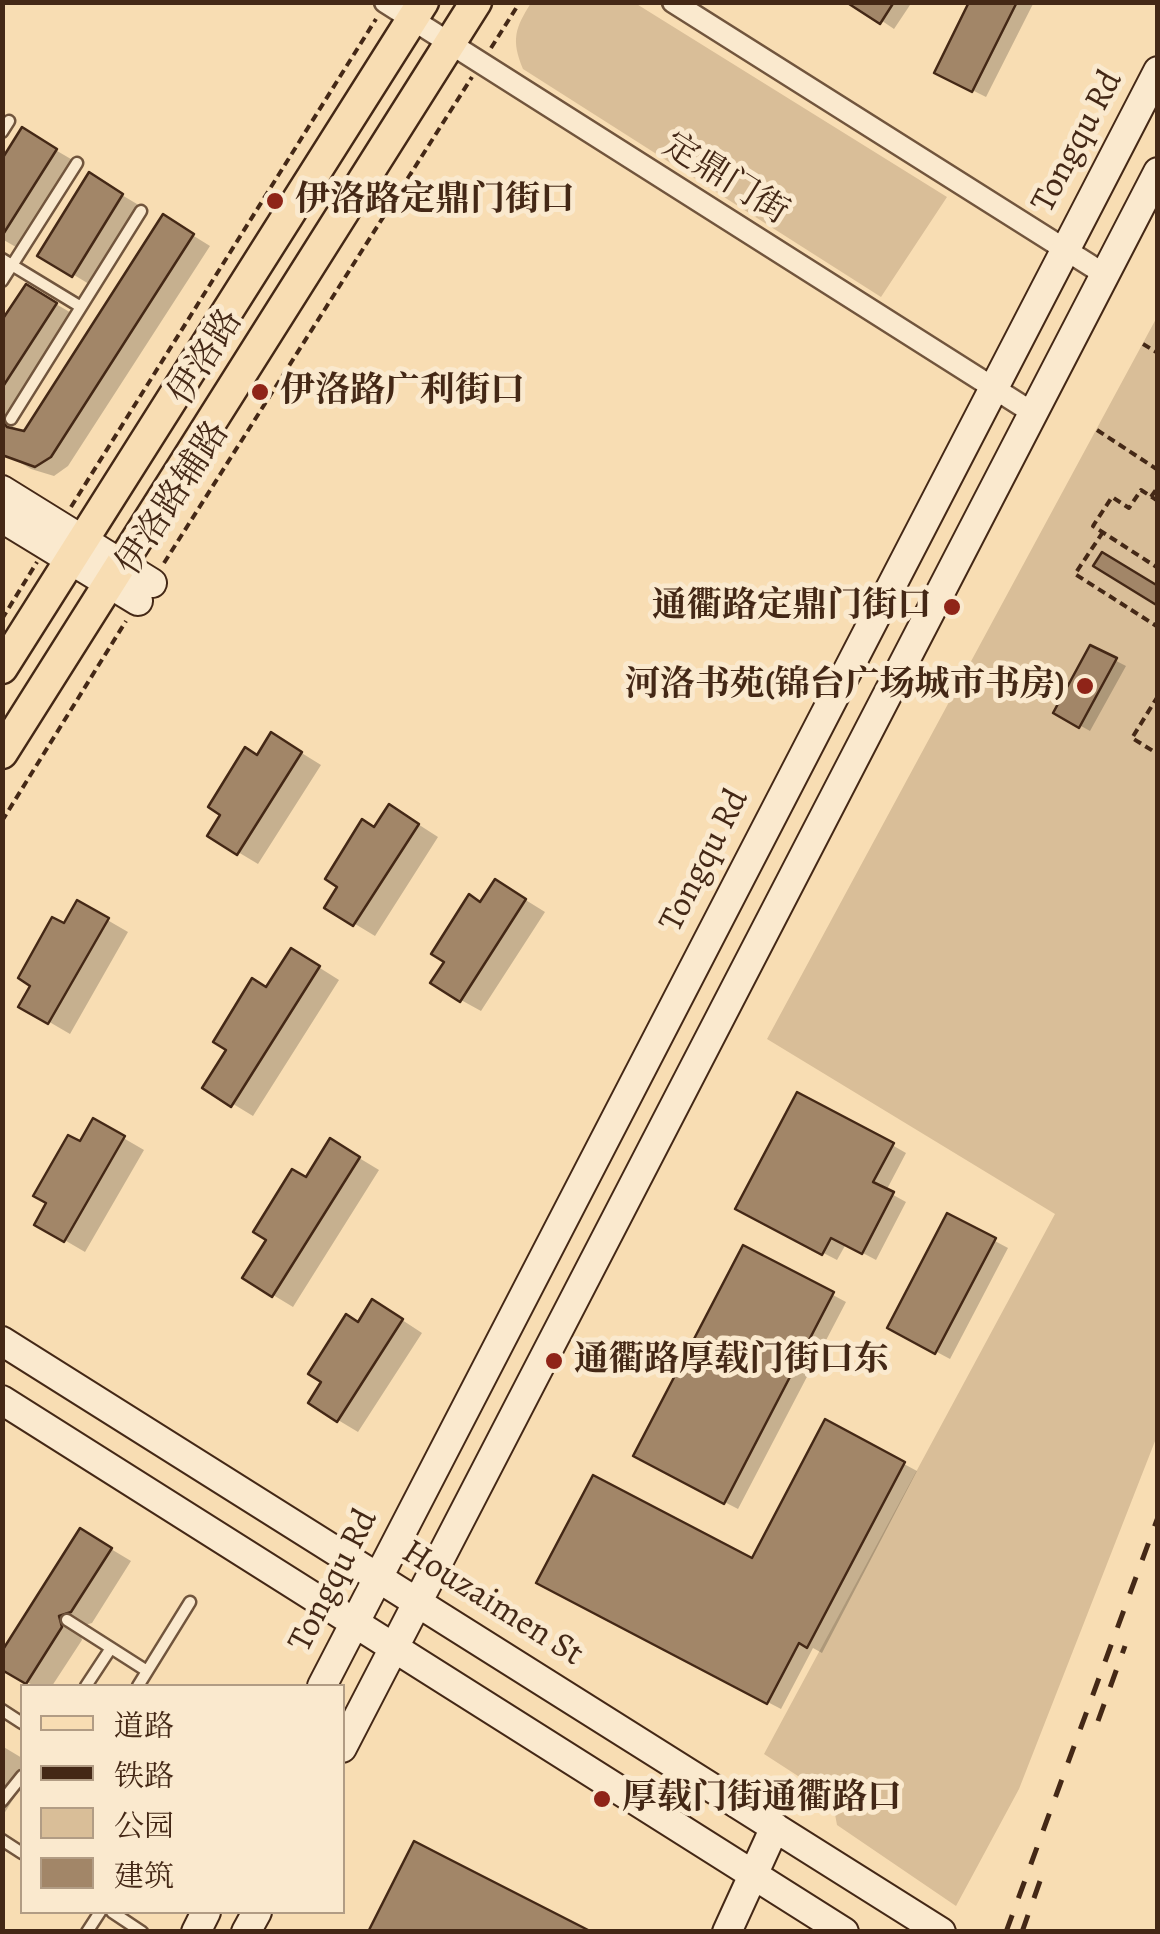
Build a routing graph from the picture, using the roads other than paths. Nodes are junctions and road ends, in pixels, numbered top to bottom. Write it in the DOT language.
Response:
graph roads {
  1 [pos="476,2"];
  2 [pos="673,2"];
  3 [pos="386,3"];
  4 [pos="418,11"];
  5 [pos="450,44"];
  6 [pos="1158,72"];
  7 [pos="77,163"];
  8 [pos="1158,172"];
  9 [pos="141,210"];
  10 [pos="1064,248"];
  11 [pos="8,262"];
  12 [pos="1104,274"];
  13 [pos="2,281"];
  14 [pos="81,308"];
  15 [pos="992,387"];
  16 [pos="1030,412"];
  17 [pos="11,419"];
  18 [pos="2,490"];
  19 [pos="2,518"];
  20 [pos="64,543"];
  21 [pos="115,573"];
  22 [pos="145,592"];
  23 [pos="2,668"];
  24 [pos="2,753"];
  25 [pos="2,1340"];
  26 [pos="2,1400"];
  27 [pos="378,1576"];
  28 [pos="419,1601"];
  29 [pos="190,1602"];
  30 [pos="67,1620"];
  31 [pos="356,1620"];
  32 [pos="396,1646"];
  33 [pos="111,1648"];
  34 [pos="147,1671"];
  35 [pos="87,1684"];
  36 [pos="139,1684"];
  37 [pos="323,1684"];
  38 [pos="345,1742"];
  39 [pos="345,1752"];
  40 [pos="20,1778"];
  41 [pos="2,1801"];
  42 [pos="775,1827"];
  43 [pos="754,1874"];
  44 [pos="115,1914"];
  45 [pos="142,1932"];
  46 [pos="726,1932"];
  47 [pos="844,1932"];
  48 [pos="941,1932"];
  1 -- 5 [label="main road, 伊洛路"];
  2 -- 10 [label="street"];
  3 -- 4 [label="street, 定鼎门街"];
  4 -- 5 [label="street, 定鼎门街"];
  4 -- 20 [label="main road, 伊洛路"];
  5 -- 15 [label="street, 定鼎门街"];
  5 -- 21 [label="main road, 伊洛路"];
  6 -- 10 [label="street, Tongqu Rd"];
  7 -- 11 [label="lane"];
  8 -- 12 [label="street"];
  9 -- 14 [label="lane"];
  10 -- 12 [label="street"];
  10 -- 15 [label="street, Tongqu Rd"];
  11 -- 13 [label="lane"];
  11 -- 14 [label="lane"];
  12 -- 16 [label="street"];
  14 -- 17 [label="lane"];
  15 -- 16 [label="street, 定鼎门街"];
  15 -- 27 [label="street, Tongqu Rd"];
  16 -- 28 [label="street"];
  18 -- 20 [label="street"];
  19 -- 20 [label="street"];
  20 -- 21 [label="street"];
  20 -- 23 [label="main road, 伊洛路"];
  21 -- 22 [label="street"];
  21 -- 24 [label="main road, 伊洛路"];
  25 -- 27 [label="street, Houzaimen St"];
  26 -- 31 [label="street"];
  27 -- 28 [label="street, Houzaimen St"];
  27 -- 31 [label="street, Tongqu Rd"];
  28 -- 32 [label="street"];
  28 -- 42 [label="street, Houzaimen St"];
  29 -- 34 [label="lane"];
  30 -- 33 [label="lane"];
  31 -- 32 [label="street"];
  31 -- 37 [label="street, Tongqu Rd"];
  32 -- 38 [label="street"];
  32 -- 39 [label="street"];
  32 -- 43 [label="street"];
  33 -- 34 [label="lane"];
  33 -- 35 [label="lane"];
  34 -- 36 [label="lane"];
  40 -- 41 [label="lane"];
  42 -- 43 [label="street"];
  42 -- 48 [label="street, Houzaimen St"];
  43 -- 46 [label="street"];
  43 -- 47 [label="street"];
  44 -- 45 [label="lane"];
}
